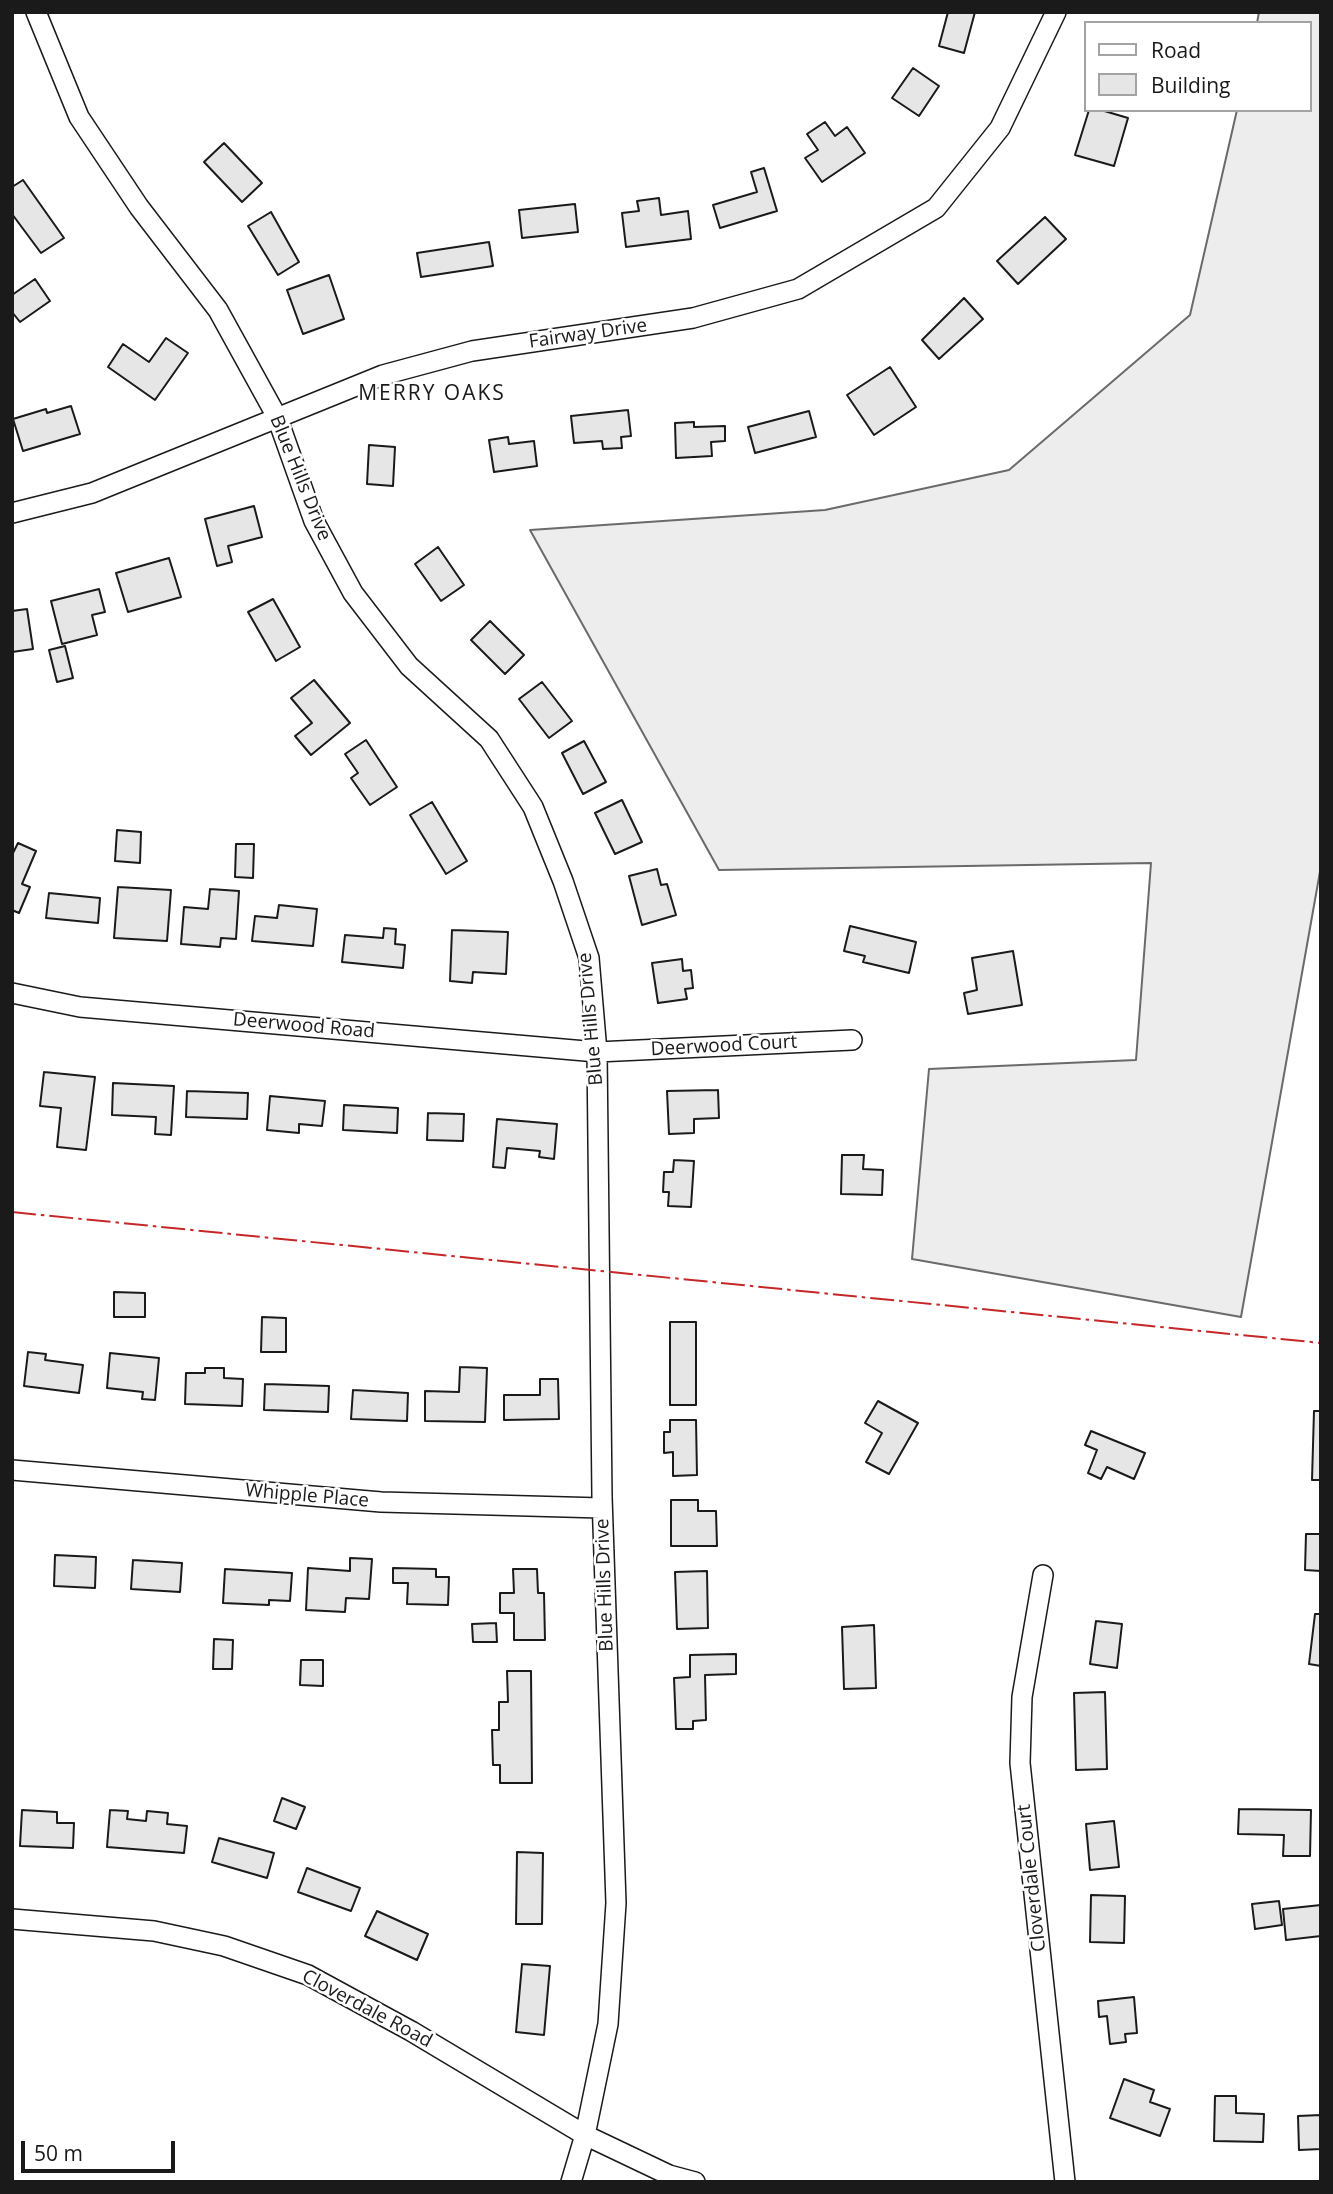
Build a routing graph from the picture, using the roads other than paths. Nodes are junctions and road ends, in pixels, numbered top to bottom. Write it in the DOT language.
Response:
graph roads {
  1 [pos="36,12"];
  2 [pos="1056,12"];
  3 [pos="277,417"];
  4 [pos="12,513"];
  5 [pos="13,995"];
  6 [pos="852,1040"];
  7 [pos="597,1052"];
  8 [pos="12,1470"];
  9 [pos="602,1508"];
  10 [pos="1043,1575"];
  11 [pos="12,1919"];
  12 [pos="585,2135"];
  13 [pos="571,2182"];
  14 [pos="695,2182"];
  15 [pos="1065,2182"];
  1 -- 3 [label="street, Blue Hills Drive"];
  2 -- 3 [label="street, Fairway Drive"];
  3 -- 4 [label="street, Fairway Drive"];
  3 -- 7 [label="street, Blue Hills Drive"];
  5 -- 7 [label="street, Deerwood Road"];
  6 -- 7 [label="street, Deerwood Court"];
  7 -- 9 [label="street, Blue Hills Drive"];
  8 -- 9 [label="street, Whipple Place"];
  9 -- 12 [label="street, Blue Hills Drive"];
  10 -- 15 [label="street, Cloverdale Court"];
  11 -- 12 [label="street, Cloverdale Road"];
  12 -- 13 [label="street, Blue Hills Drive"];
  12 -- 14 [label="street, Cloverdale Road"];
}
